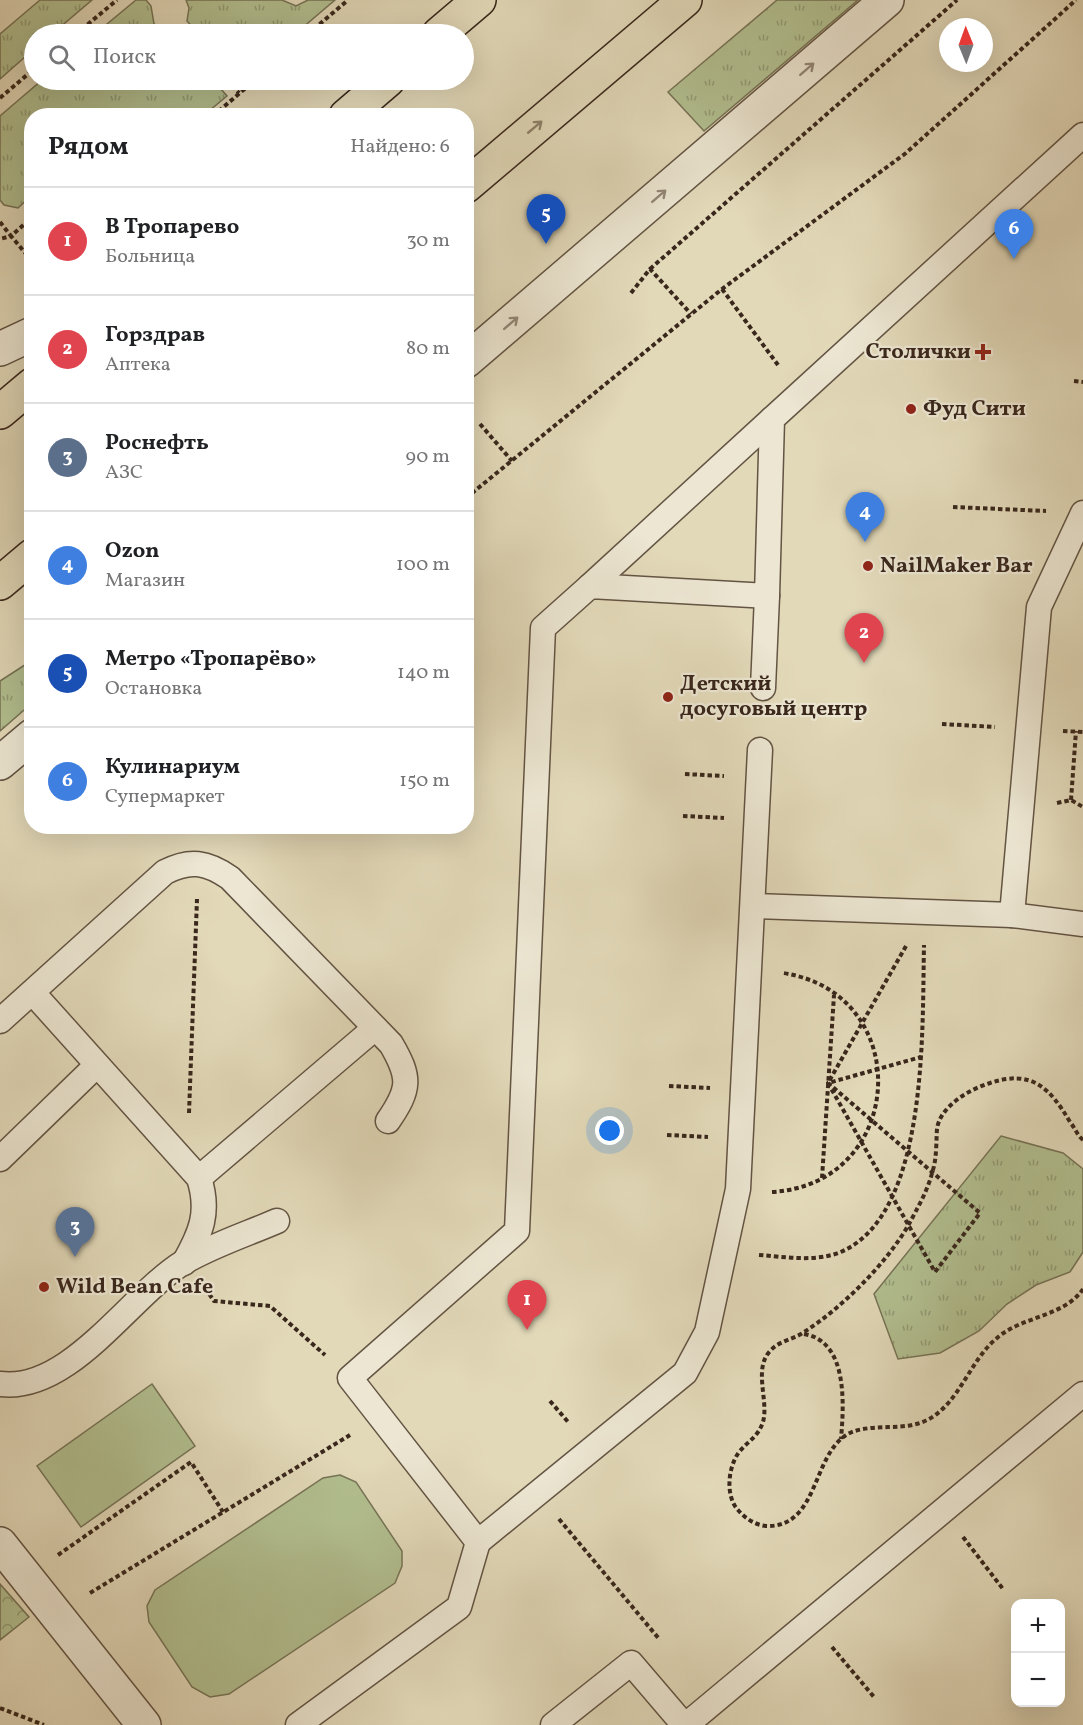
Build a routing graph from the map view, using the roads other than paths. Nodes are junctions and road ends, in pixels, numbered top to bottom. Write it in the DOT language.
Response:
graph roads {
  1 [pos="479,0"];
  2 [pos="685,0"];
  3 [pos="887,0"];
  4 [pos="451,24"];
  5 [pos="376,90"];
  6 [pos="355,108"];
  7 [pos="1083,135"];
  8 [pos="474,179"];
  9 [pos="24,338"];
  10 [pos="0,349"];
  11 [pos="474,354"];
  12 [pos="24,392"];
  13 [pos="0,412"];
  14 [pos="772,419"];
  15 [pos="1083,513"];
  16 [pos="24,563"];
  17 [pos="0,583"];
  18 [pos="590,586"];
  19 [pos="767,596"];
  20 [pos="763,688"];
  21 [pos="24,743"];
  22 [pos="760,750"];
  23 [pos="0,763"];
  24 [pos="753,906"];
  25 [pos="1012,915"];
  26 [pos="1083,924"];
  27 [pos="33,993"];
  28 [pos="0,1021"];
  29 [pos="375,1028"];
  30 [pos="97,1065"];
  31 [pos="388,1121"];
  32 [pos="0,1159"];
  33 [pos="193,1171"];
  34 [pos="277,1221"];
  35 [pos="184,1263"];
  36 [pos="0,1384"];
  37 [pos="1083,1394"];
  38 [pos="478,1542"];
  39 [pos="0,1544"];
  40 [pos="144,1725"];
  41 [pos="298,1725"];
  42 [pos="553,1725"];
  43 [pos="685,1725"];
  1 -- 4 [label="main road"];
  8 -- 2 [label="main road, one-way"];
  11 -- 3 [label="street, one-way"];
  5 -- 6 [label="main road"];
  7 -- 14 [label="lane"];
  9 -- 10 [label="street"];
  12 -- 13 [label="main road"];
  14 -- 18 [label="lane"];
  14 -- 19 [label="lane"];
  15 -- 25 [label="lane"];
  16 -- 17 [label="main road"];
  18 -- 19 [label="lane"];
  18 -- 38 [label="lane"];
  19 -- 20 [label="lane"];
  21 -- 23 [label="street"];
  22 -- 24 [label="lane"];
  24 -- 25 [label="lane"];
  24 -- 38 [label="lane"];
  25 -- 26 [label="lane"];
  27 -- 28 [label="lane"];
  27 -- 29 [label="lane"];
  27 -- 30 [label="lane"];
  29 -- 31 [label="lane"];
  29 -- 33 [label="lane"];
  30 -- 32 [label="lane"];
  30 -- 33 [label="lane"];
  33 -- 35 [label="lane"];
  34 -- 35 [label="lane"];
  35 -- 36 [label="lane"];
  37 -- 43 [label="lane"];
  38 -- 41 [label="lane"];
  39 -- 40 [label="street"];
  42 -- 43 [label="lane"];
}
